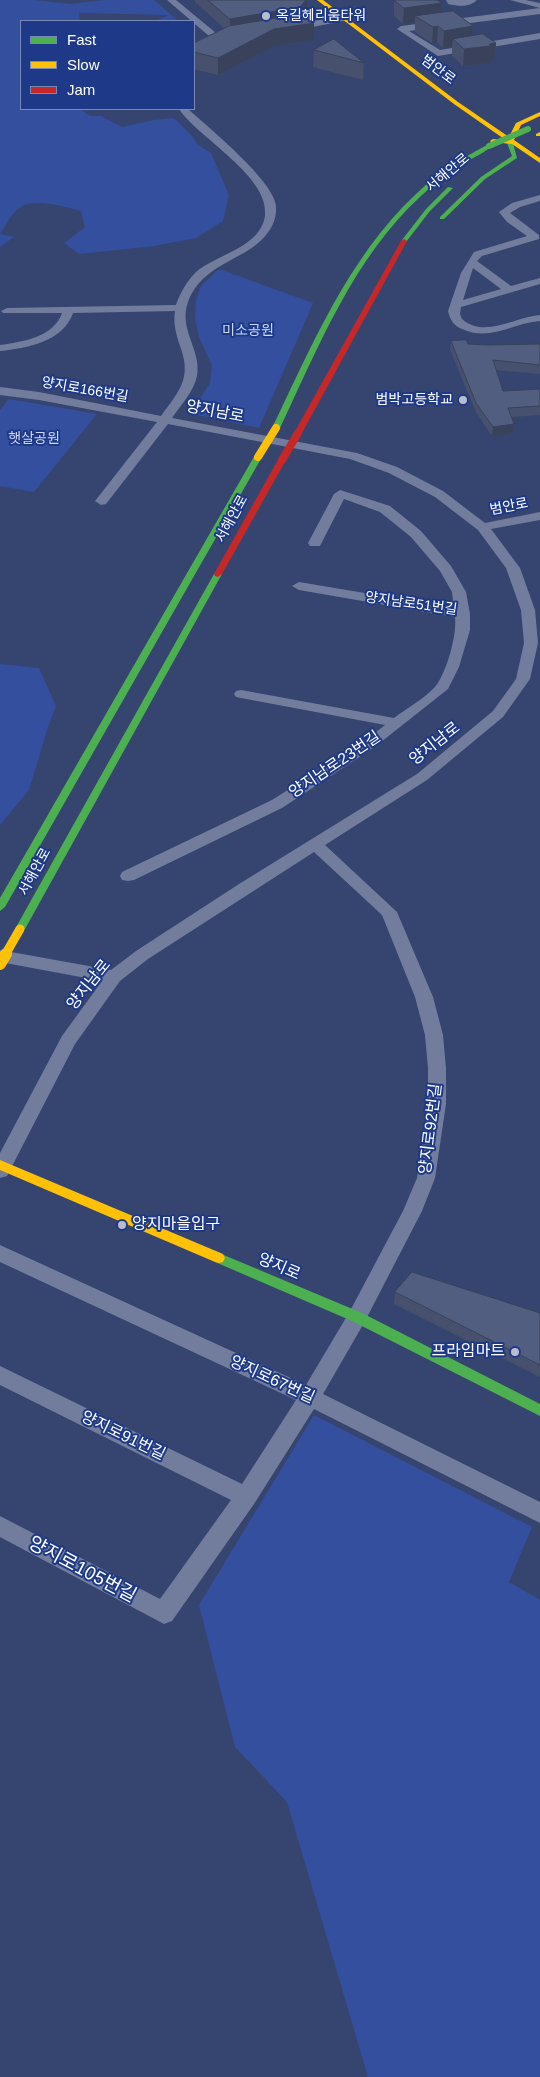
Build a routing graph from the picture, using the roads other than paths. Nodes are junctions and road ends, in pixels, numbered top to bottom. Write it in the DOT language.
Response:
graph roads {
  1 [pos="171,0"];
  2 [pos="320,0"];
  3 [pos="450,0"];
  4 [pos="473,0"];
  5 [pos="514,0"];
  6 [pos="540,6"];
  7 [pos="540,11"];
  8 [pos="345,18"];
  9 [pos="287,28"];
  10 [pos="540,36"];
  11 [pos="228,39"];
  12 [pos="219,40"];
  13 [pos="207,43"];
  14 [pos="459,106"];
  15 [pos="184,110"];
  16 [pos="540,113"];
  17 [pos="494,116"];
  18 [pos="510,117"];
  19 [pos="468,125"];
  20 [pos="537,133"];
  21 [pos="510,143"];
  22 [pos="534,166"];
  23 [pos="473,169"];
  24 [pos="490,173"];
  25 [pos="462,178"];
  26 [pos="539,198"];
  27 [pos="436,225"];
  28 [pos="537,239"];
  29 [pos="472,262"];
  30 [pos="403,267"];
  31 [pos="540,280"];
  32 [pos="508,288"];
  33 [pos="456,305"];
  34 [pos="179,308"];
  35 [pos="69,309"];
  36 [pos="7,311"];
  37 [pos="334,312"];
  38 [pos="364,317"];
  39 [pos="540,318"];
  40 [pos="0,348"];
  41 [pos="0,391"];
  42 [pos="165,420"];
  43 [pos="101,502"];
  44 [pos="540,516"];
  45 [pos="483,527"];
  46 [pos="315,543"];
  47 [pos="299,586"];
  48 [pos="463,614"];
  49 [pos="241,694"];
  50 [pos="398,723"];
  51 [pos="316,845"];
  52 [pos="128,876"];
  53 [pos="0,907"];
  54 [pos="0,956"];
  55 [pos="0,964"];
  56 [pos="114,977"];
  57 [pos="1,1167"];
  58 [pos="0,1253"];
  59 [pos="357,1317"];
  60 [pos="0,1375"];
  61 [pos="310,1398"];
  62 [pos="540,1410"];
  63 [pos="246,1497"];
  64 [pos="540,1513"];
  65 [pos="0,1526"];
  1 -- 12 [label="street"];
  2 -- 8 [label="main road, 범안로"];
  3 -- 4 [label="street"];
  5 -- 6 [label="street"];
  7 -- 10 [label="street"];
  8 -- 9 [label="street"];
  8 -- 14 [label="main road, 범안로"];
  11 -- 12 [label="street"];
  12 -- 13 [label="street"];
  14 -- 17 [label="main road"];
  14 -- 19 [label="main road"];
  14 -- 21 [label="main road, 범안로"];
  15 -- 34 [label="street"];
  16 -- 18 [label="main road"];
  16 -- 21 [label="main road"];
  20 -- 21 [label="main road"];
  20 -- 23 [label="main road, 서해안로"];
  20 -- 37 [label="main road, 서해안로, bridge"];
  21 -- 22 [label="main road, 범안로"];
  21 -- 24 [label="main road"];
  21 -- 37 [label="main road"];
  22 -- 24 [label="main road"];
  24 -- 27 [label="main road"];
  25 -- 38 [label="main road, 서해안로"];
  26 -- 28 [label="street"];
  28 -- 29 [label="street"];
  29 -- 32 [label="street"];
  29 -- 33 [label="street"];
  30 -- 38 [label="main road"];
  31 -- 32 [label="street"];
  32 -- 33 [label="street"];
  33 -- 39 [label="street"];
  34 -- 35 [label="street"];
  34 -- 42 [label="street"];
  35 -- 36 [label="street"];
  35 -- 40 [label="street"];
  37 -- 53 [label="main road, 서해안로, bridge"];
  38 -- 55 [label="main road, 서해안로, bridge"];
  41 -- 42 [label="street, 양지로166번길"];
  42 -- 43 [label="street"];
  42 -- 45 [label="street, 양지남로"];
  44 -- 45 [label="street, 범안로"];
  45 -- 51 [label="street, 양지남로"];
  46 -- 48 [label="street, 양지남로51번길"];
  47 -- 48 [label="street, 양지남로51번길"];
  48 -- 50 [label="street"];
  49 -- 50 [label="street, 양지남로23번길"];
  50 -- 52 [label="street, 양지남로23번길"];
  51 -- 56 [label="street, 양지남로"];
  51 -- 59 [label="street, 양지로92번길"];
  54 -- 56 [label="street"];
  56 -- 57 [label="street, 양지남로"];
  57 -- 59 [label="main road, 양지로"];
  58 -- 61 [label="street, 양지로67번길"];
  59 -- 61 [label="street"];
  59 -- 62 [label="main road, 양지로"];
  60 -- 63 [label="street, 양지로91번길"];
  61 -- 63 [label="street"];
  61 -- 64 [label="street, 양지로67번길"];
  63 -- 65 [label="street, 양지로105번길"];
}
